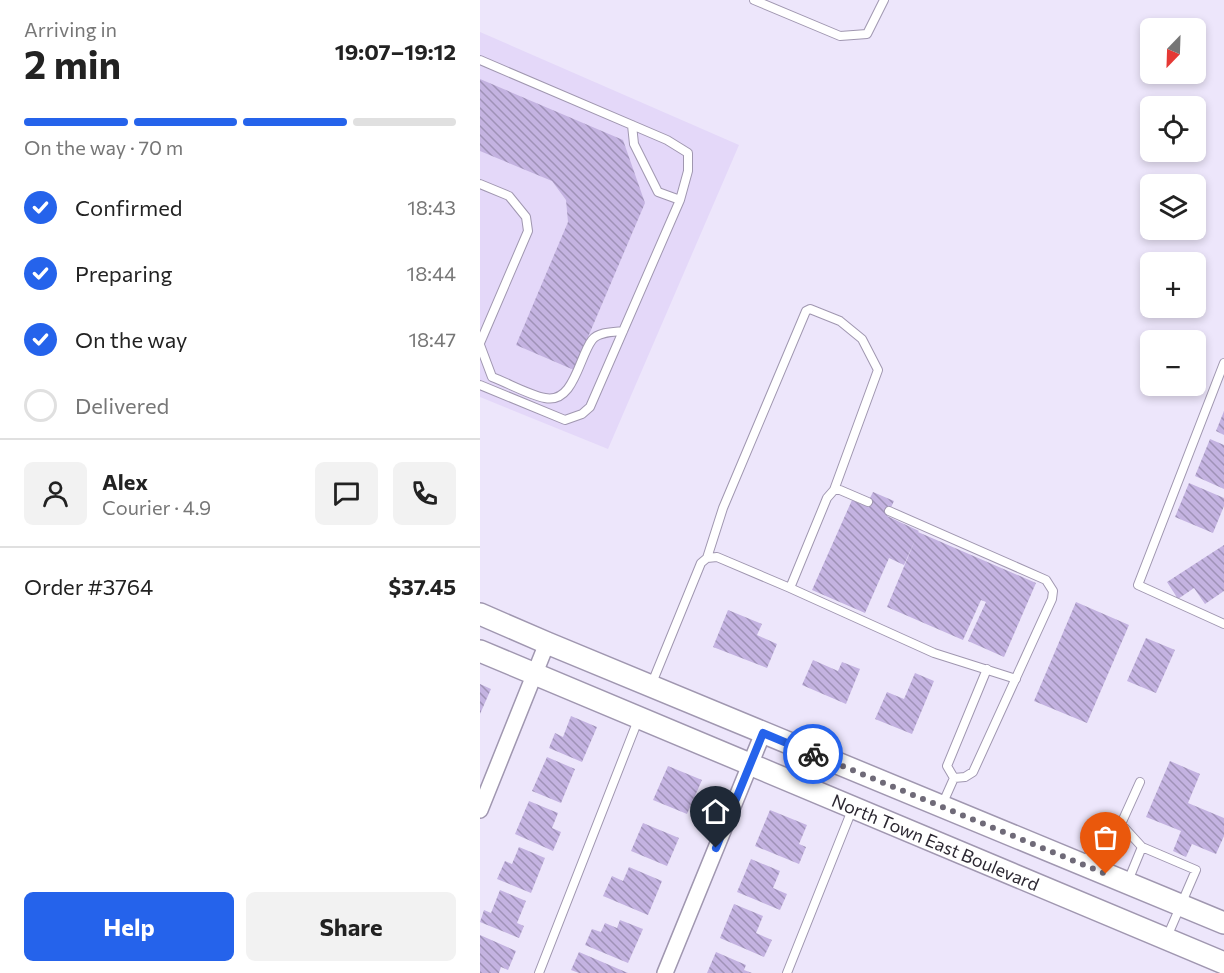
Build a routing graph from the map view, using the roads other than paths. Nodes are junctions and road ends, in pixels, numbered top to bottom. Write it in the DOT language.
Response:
graph roads {
  1 [pos="754,0"];
  2 [pos="884,0"];
  3 [pos="480,60"];
  4 [pos="632,125"];
  5 [pos="480,184"];
  6 [pos="680,200"];
  7 [pos="622,331"];
  8 [pos="480,344"];
  9 [pos="1224,363"];
  10 [pos="480,385"];
  11 [pos="834,490"];
  12 [pos="868,502"];
  13 [pos="889,512"];
  14 [pos="706,558"];
  15 [pos="790,588"];
  16 [pos="480,614"];
  17 [pos="1224,624"];
  18 [pos="547,644"];
  19 [pos="480,651"];
  20 [pos="987,669"];
  21 [pos="534,674"];
  22 [pos="1016,679"];
  23 [pos="651,686"];
  24 [pos="639,718"];
  25 [pos="763,733"];
  26 [pos="751,765"];
  27 [pos="954,778"];
  28 [pos="1140,782"];
  29 [pos="942,807"];
  30 [pos="853,808"];
  31 [pos="480,810"];
  32 [pos="1121,824"];
  33 [pos="927,839"];
  34 [pos="1142,847"];
  35 [pos="1085,866"];
  36 [pos="1127,883"];
  37 [pos="1181,905"];
  38 [pos="1224,923"];
  39 [pos="1167,939"];
  40 [pos="1224,963"];
  41 [pos="539,973"];
  42 [pos="665,973"];
  43 [pos="788,973"];
  1 -- 2 [label="lane"];
  3 -- 4 [label="lane"];
  4 -- 6 [label="lane"];
  4 -- 6 [label="lane"];
  5 -- 8 [label="lane"];
  6 -- 7 [label="lane"];
  7 -- 8 [label="lane"];
  7 -- 10 [label="lane"];
  9 -- 17 [label="lane"];
  11 -- 12 [label="lane"];
  11 -- 14 [label="lane"];
  11 -- 15 [label="lane"];
  13 -- 22 [label="lane"];
  14 -- 15 [label="lane"];
  14 -- 23 [label="lane"];
  15 -- 20 [label="lane"];
  16 -- 18 [label="main road, North Town East Boulevard"];
  18 -- 21 [label="street"];
  18 -- 23 [label="main road, North Town East Boulevard"];
  19 -- 21 [label="main road, North Town East Boulevard"];
  20 -- 22 [label="lane"];
  20 -- 27 [label="lane"];
  21 -- 24 [label="main road, North Town East Boulevard"];
  21 -- 31 [label="street"];
  22 -- 27 [label="lane"];
  23 -- 25 [label="main road, North Town East Boulevard"];
  24 -- 26 [label="main road, North Town East Boulevard"];
  24 -- 41 [label="lane"];
  25 -- 26 [label="street"];
  25 -- 29 [label="main road, North Town East Boulevard"];
  26 -- 30 [label="main road, North Town East Boulevard"];
  26 -- 42 [label="street"];
  27 -- 29 [label="lane"];
  28 -- 32 [label="lane"];
  29 -- 33 [label="main road"];
  29 -- 35 [label="main road, North Town East Boulevard"];
  30 -- 33 [label="main road, North Town East Boulevard"];
  30 -- 43 [label="lane"];
  32 -- 34 [label="lane"];
  32 -- 35 [label="lane"];
  33 -- 39 [label="main road, North Town East Boulevard"];
  34 -- 36 [label="lane"];
  34 -- 37 [label="lane"];
  35 -- 36 [label="main road, North Town East Boulevard"];
  36 -- 37 [label="main road, North Town East Boulevard"];
  37 -- 38 [label="main road, North Town East Boulevard"];
  37 -- 39 [label="lane"];
  39 -- 40 [label="main road, North Town East Boulevard"];
}
